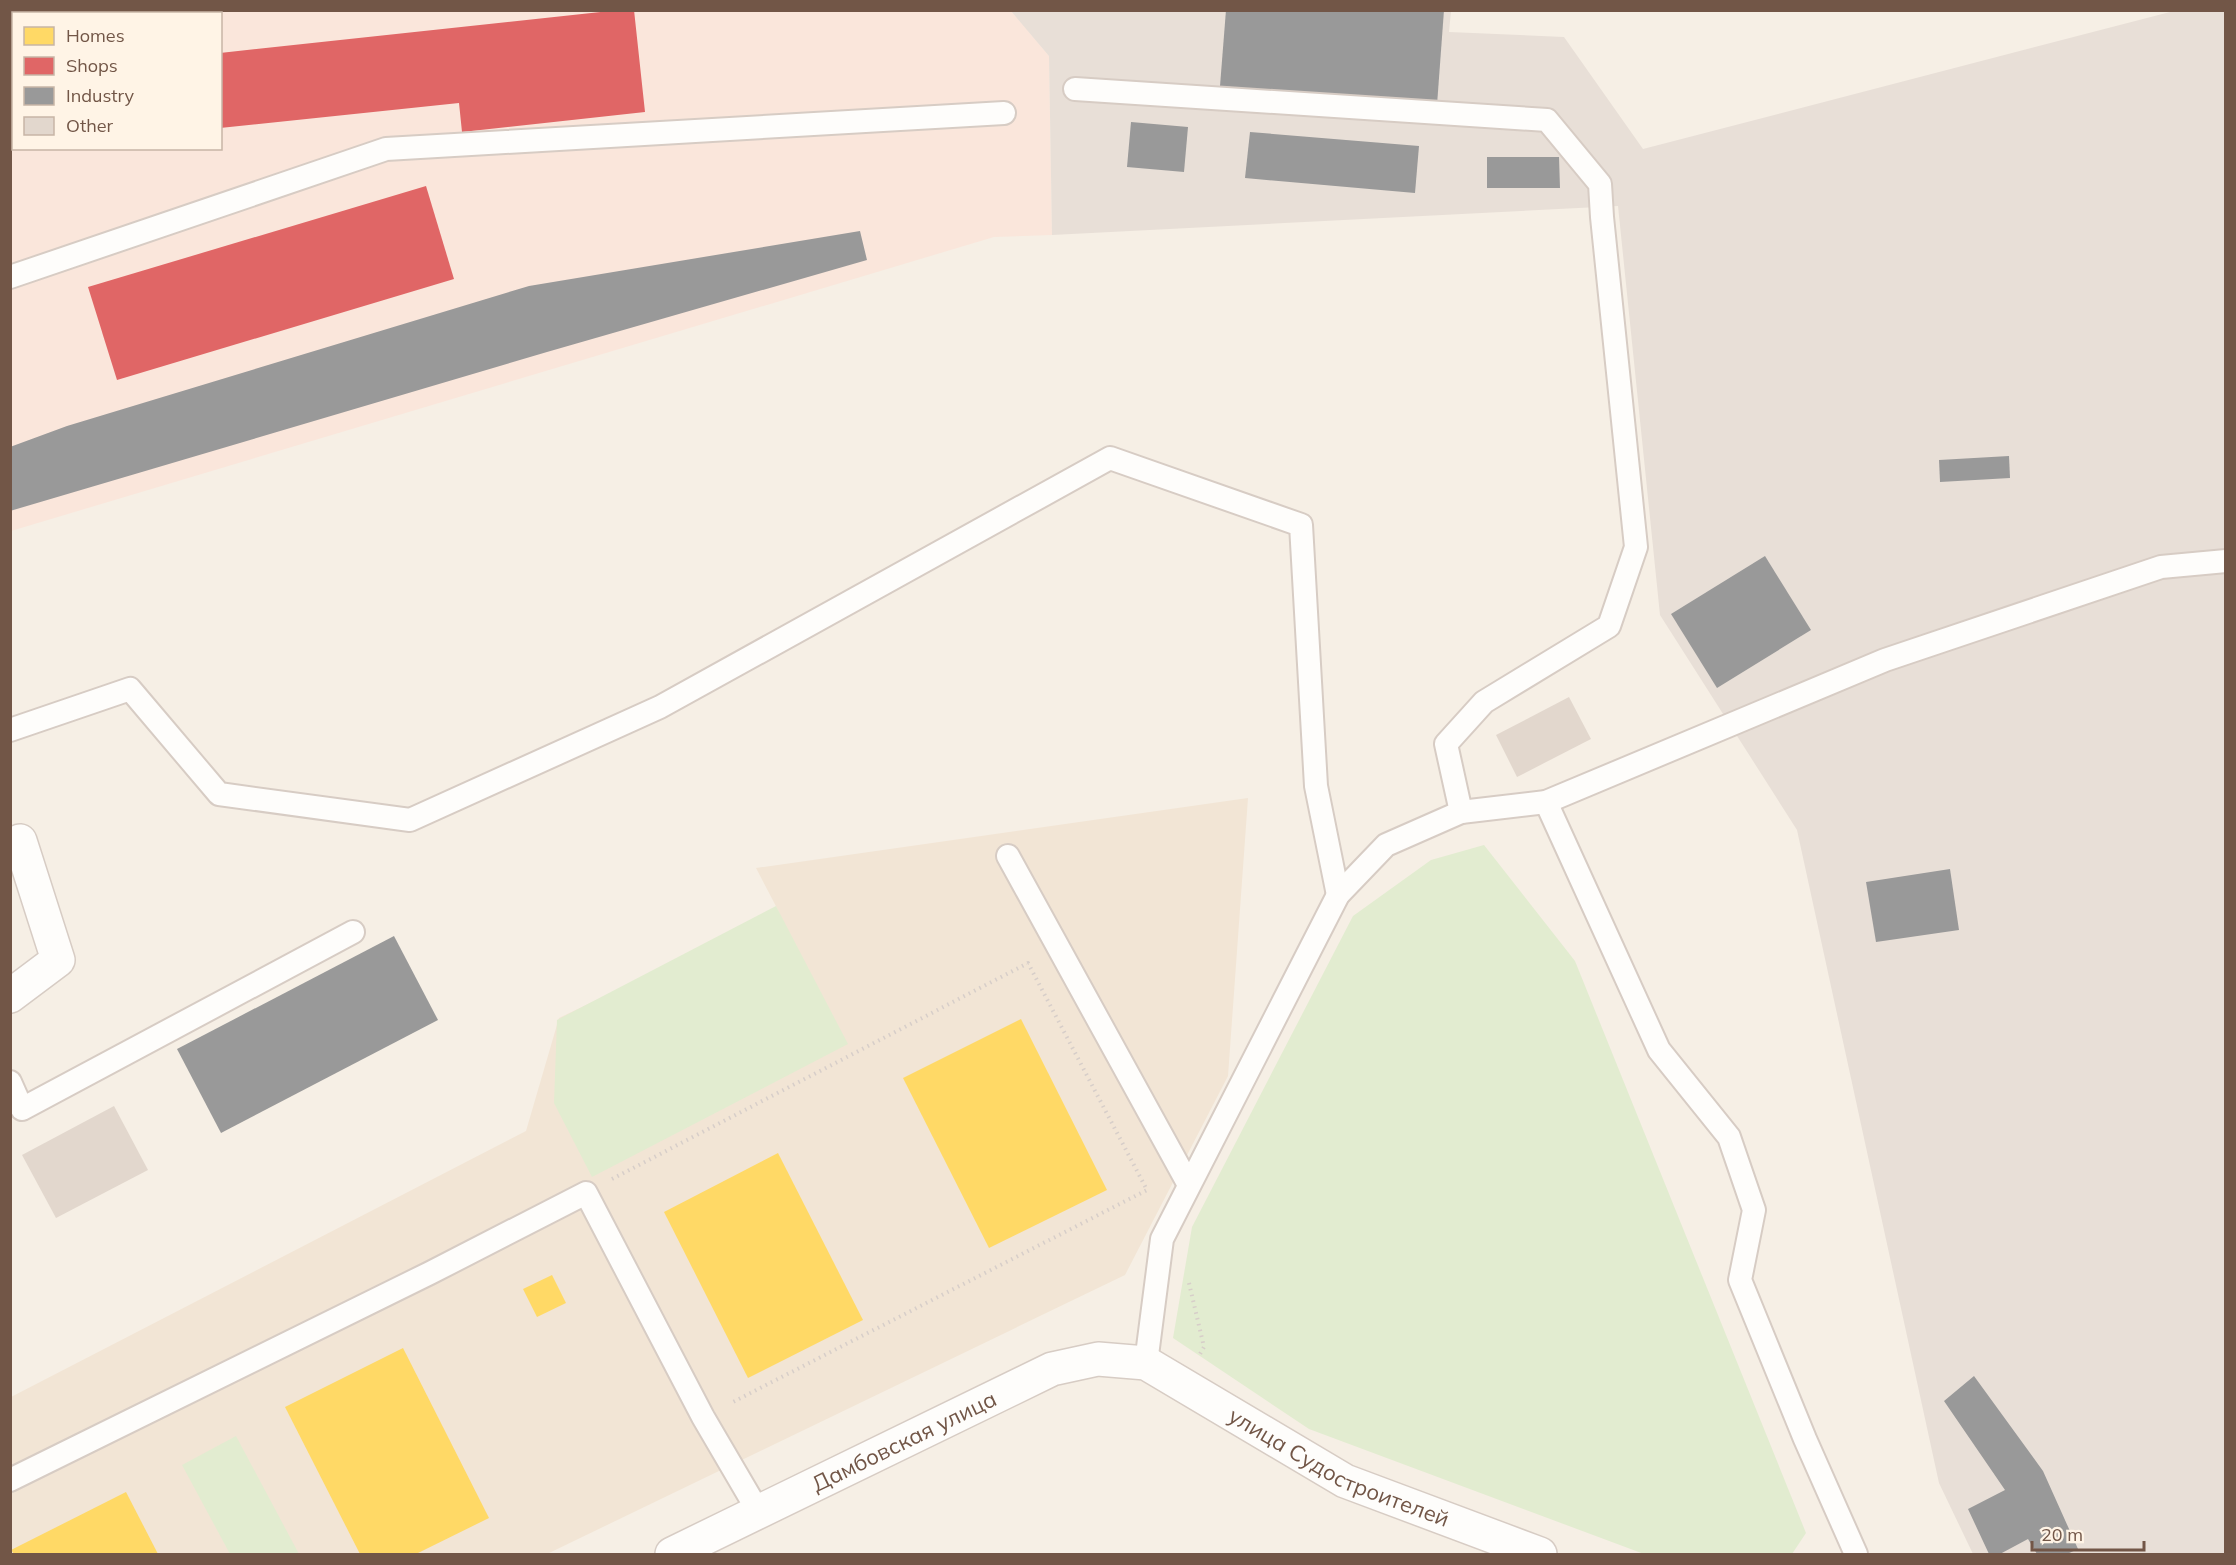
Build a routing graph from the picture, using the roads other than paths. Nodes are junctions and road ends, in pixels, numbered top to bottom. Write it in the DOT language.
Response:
graph roads {
  1 [pos="1075,89"];
  2 [pos="1004,113"];
  3 [pos="10,277"];
  4 [pos="2226,561"];
  5 [pos="10,730"];
  6 [pos="1546,802"];
  7 [pos="1461,812"];
  8 [pos="21,841"];
  9 [pos="1008,856"];
  10 [pos="1338,895"];
  11 [pos="353,932"];
  12 [pos="10,996"];
  13 [pos="10,1082"];
  14 [pos="16,1113"];
  15 [pos="1189,1185"];
  16 [pos="1146,1363"];
  17 [pos="10,1480"];
  18 [pos="758,1511"];
  19 [pos="672,1554"];
  20 [pos="1540,1554"];
  21 [pos="1856,1554"];
  1 -- 7 [label="lane"];
  2 -- 3 [label="lane"];
  4 -- 6 [label="lane"];
  5 -- 10 [label="lane"];
  6 -- 7 [label="lane"];
  6 -- 21 [label="lane"];
  7 -- 10 [label="lane"];
  8 -- 12 [label="street"];
  9 -- 15 [label="lane"];
  10 -- 15 [label="lane"];
  11 -- 14 [label="lane"];
  13 -- 14 [label="lane"];
  15 -- 16 [label="lane"];
  16 -- 18 [label="street, Дамбовская улица"];
  16 -- 20 [label="street, улица Судостроителей"];
  17 -- 18 [label="lane"];
  18 -- 19 [label="street, Дамбовская улица"];
}
